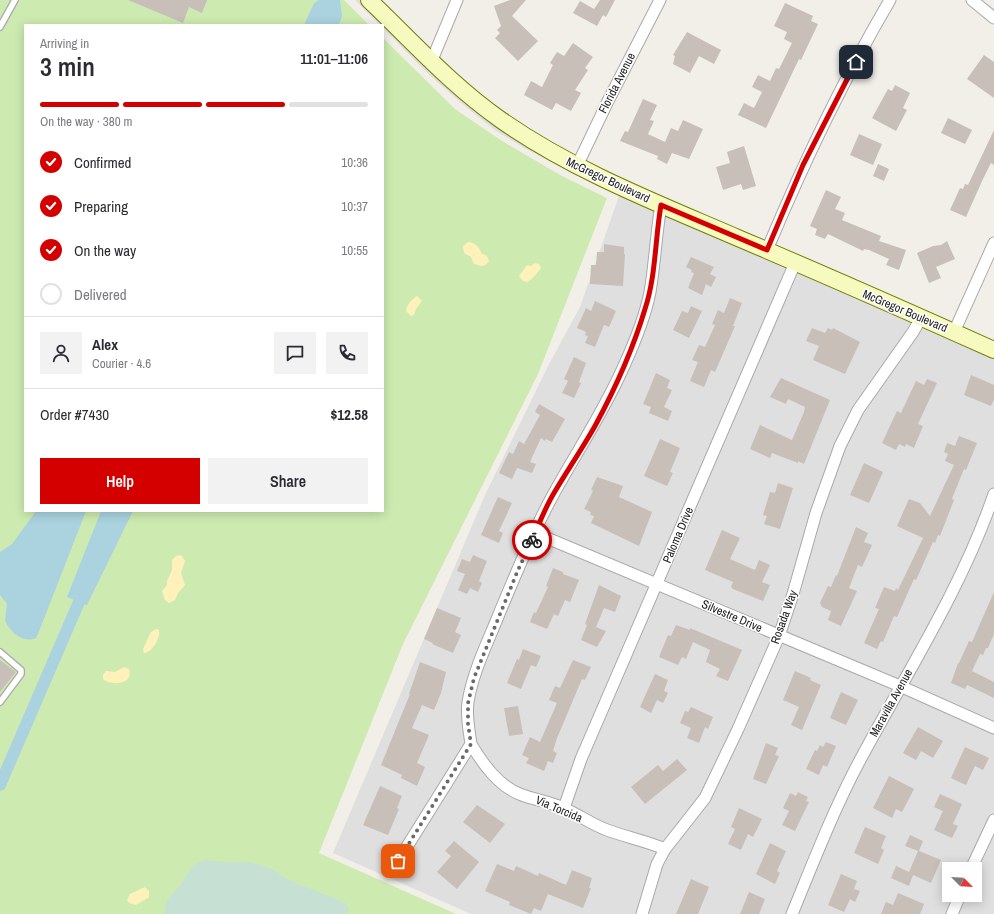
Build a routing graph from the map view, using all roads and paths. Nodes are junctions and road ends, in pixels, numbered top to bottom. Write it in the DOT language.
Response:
graph roads {
  1 [pos="15,0"];
  2 [pos="369,0"];
  3 [pos="457,0"];
  4 [pos="660,0"];
  5 [pos="890,0"];
  6 [pos="972,0"];
  7 [pos="994,18"];
  8 [pos="0,27"];
  9 [pos="432,60"];
  10 [pos="577,166"];
  11 [pos="661,205"];
  12 [pos="994,243"];
  13 [pos="767,250"];
  14 [pos="795,263"];
  15 [pos="921,318"];
  16 [pos="954,332"];
  17 [pos="994,350"];
  18 [pos="994,494"];
  19 [pos="535,533"];
  20 [pos="657,584"];
  21 [pos="779,636"];
  22 [pos="0,652"];
  23 [pos="900,686"];
  24 [pos="0,702"];
  25 [pos="994,728"];
  26 [pos="471,744"];
  27 [pos="564,808"];
  28 [pos="994,820"];
  29 [pos="665,849"];
  30 [pos="398,861"];
  31 [pos="974,862"];
  32 [pos="957,902"];
  33 [pos="642,914"];
  34 [pos="792,914"];
  35 [pos="952,914"];
  1 -- 8 [label="lane"];
  2 -- 9 [label="main road, McGregor Boulevard"];
  3 -- 9 [label="street"];
  4 -- 10 [label="street, Florida Avenue"];
  5 -- 13 [label="street"];
  6 -- 7 [label="street"];
  9 -- 10 [label="main road, McGregor Boulevard"];
  10 -- 11 [label="main road, McGregor Boulevard"];
  11 -- 13 [label="main road, McGregor Boulevard"];
  11 -- 19 [label="street"];
  12 -- 16 [label="street"];
  13 -- 14 [label="main road, McGregor Boulevard"];
  14 -- 15 [label="main road, McGregor Boulevard"];
  14 -- 20 [label="street, Paloma Drive"];
  15 -- 16 [label="main road, McGregor Boulevard"];
  15 -- 21 [label="street, Rosada Way"];
  16 -- 17 [label="main road, McGregor Boulevard"];
  18 -- 23 [label="street, Maravilla Avenue"];
  19 -- 20 [label="street, Silvestre Drive"];
  19 -- 26 [label="street"];
  20 -- 21 [label="street, Silvestre Drive"];
  20 -- 27 [label="street, Paloma Drive"];
  21 -- 23 [label="street, Silvestre Drive"];
  21 -- 29 [label="street, Rosada Way"];
  22 -- 24 [label="lane"];
  23 -- 25 [label="street, Silvestre Drive"];
  23 -- 34 [label="street, Maravilla Avenue"];
  26 -- 27 [label="street, Via Torcida"];
  26 -- 30 [label="street"];
  27 -- 29 [label="street, Via Torcida"];
  28 -- 31 [label="street"];
  29 -- 33 [label="street, Rosada Way"];
  32 -- 35 [label="street"];
}
